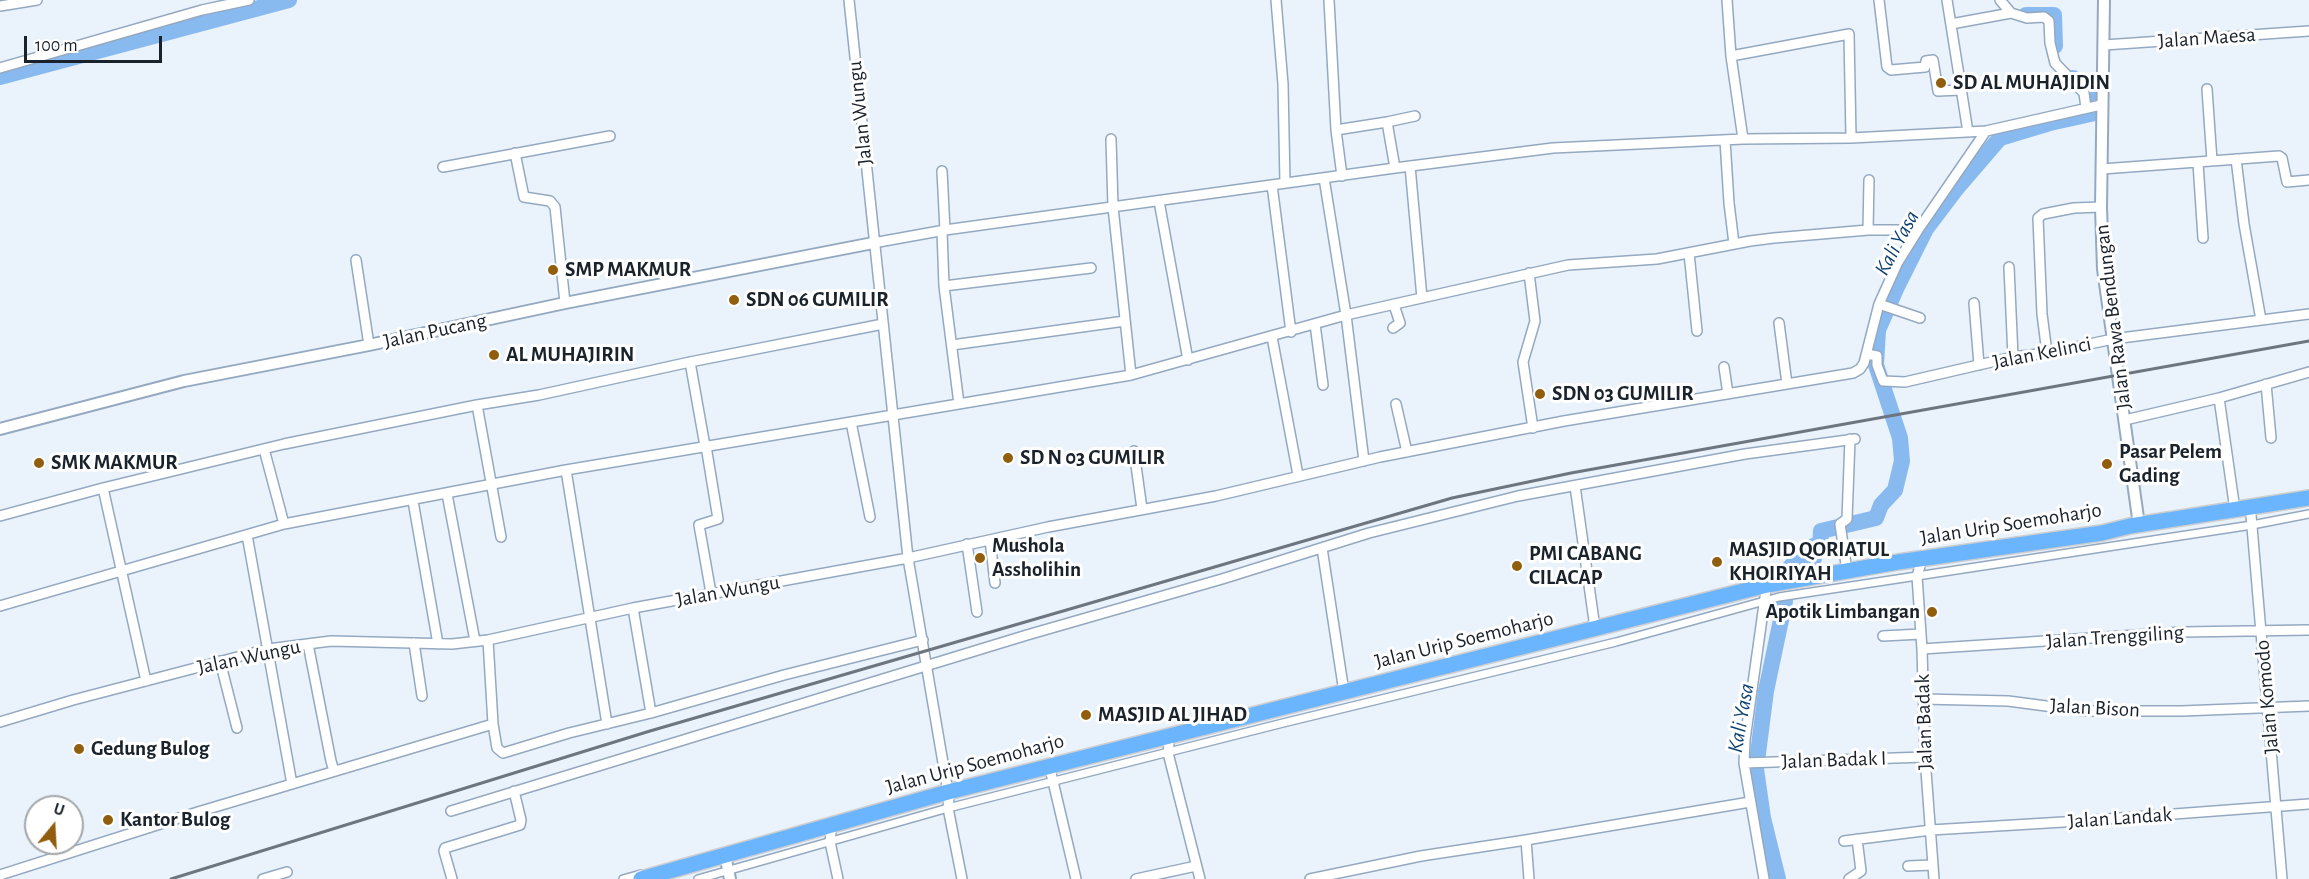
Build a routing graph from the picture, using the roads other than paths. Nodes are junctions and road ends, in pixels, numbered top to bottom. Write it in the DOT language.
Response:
graph roads {
  1 [pos="37,0"];
  2 [pos="249,0"];
  3 [pos="849,0"];
  4 [pos="1276,0"];
  5 [pos="1329,0"];
  6 [pos="1728,0"];
  7 [pos="1879,0"];
  8 [pos="1947,0"];
  9 [pos="2000,0"];
  10 [pos="2104,0"];
  11 [pos="12,2"];
  12 [pos="0,6"];
  13 [pos="2011,13"];
  14 [pos="1951,24"];
  15 [pos="2309,31"];
  16 [pos="2104,45"];
  17 [pos="1731,56"];
  18 [pos="0,68"];
  19 [pos="2207,89"];
  20 [pos="1961,90"];
  21 [pos="2092,106"];
  22 [pos="1415,116"];
  23 [pos="1388,122"];
  24 [pos="1336,130"];
  25 [pos="1986,131"];
  26 [pos="1968,132"];
  27 [pos="610,136"];
  28 [pos="1851,138"];
  29 [pos="1111,139"];
  30 [pos="1743,139"];
  31 [pos="1725,140"];
  32 [pos="515,153"];
  33 [pos="2236,159"];
  34 [pos="2212,162"];
  35 [pos="2198,163"];
  36 [pos="1410,166"];
  37 [pos="443,168"];
  38 [pos="1395,168"];
  39 [pos="2102,169"];
  40 [pos="942,171"];
  41 [pos="1342,176"];
  42 [pos="1324,178"];
  43 [pos="1869,180"];
  44 [pos="2309,180"];
  45 [pos="1285,183"];
  46 [pos="1272,185"];
  47 [pos="1159,201"];
  48 [pos="1113,207"];
  49 [pos="2101,207"];
  50 [pos="943,230"];
  51 [pos="1868,230"];
  52 [pos="1918,230"];
  53 [pos="2203,238"];
  54 [pos="1734,240"];
  55 [pos="873,243"];
  56 [pos="1689,253"];
  57 [pos="356,260"];
  58 [pos="2009,267"];
  59 [pos="1091,268"];
  60 [pos="1529,273"];
  61 [pos="944,286"];
  62 [pos="1422,298"];
  63 [pos="565,303"];
  64 [pos="1974,303"];
  65 [pos="1394,304"];
  66 [pos="1881,305"];
  67 [pos="2309,314"];
  68 [pos="1346,315"];
  69 [pos="1920,318"];
  70 [pos="2261,320"];
  71 [pos="1125,321"];
  72 [pos="1779,323"];
  73 [pos="883,324"];
  74 [pos="1315,324"];
  75 [pos="1393,328"];
  76 [pos="1697,331"];
  77 [pos="1291,332"];
  78 [pos="1272,337"];
  79 [pos="2113,339"];
  80 [pos="369,345"];
  81 [pos="951,345"];
  82 [pos="2047,353"];
  83 [pos="1871,355"];
  84 [pos="2013,357"];
  85 [pos="1188,360"];
  86 [pos="690,362"];
  87 [pos="1979,364"];
  88 [pos="1724,367"];
  89 [pos="2309,372"];
  90 [pos="1131,375"];
  91 [pos="1787,384"];
  92 [pos="2266,384"];
  93 [pos="1323,385"];
  94 [pos="1728,393"];
  95 [pos="2219,398"];
  96 [pos="959,404"];
  97 [pos="1395,404"];
  98 [pos="477,405"];
  99 [pos="893,414"];
  100 [pos="2125,420"];
  101 [pos="851,422"];
  102 [pos="1533,428"];
  103 [pos="0,429"];
  104 [pos="2271,438"];
  105 [pos="705,446"];
  106 [pos="264,449"];
  107 [pos="1134,451"];
  108 [pos="1407,452"];
  109 [pos="1364,461"];
  110 [pos="566,471"];
  111 [pos="1298,475"];
  112 [pos="492,483"];
  113 [pos="1575,486"];
  114 [pos="103,488"];
  115 [pos="2309,493"];
  116 [pos="447,494"];
  117 [pos="2309,498"];
  118 [pos="413,501"];
  119 [pos="2309,505"];
  120 [pos="2234,507"];
  121 [pos="1142,509"];
  122 [pos="2309,514"];
  123 [pos="0,516"];
  124 [pos="870,517"];
  125 [pos="2251,520"];
  126 [pos="2138,522"];
  127 [pos="284,524"];
  128 [pos="247,535"];
  129 [pos="501,537"];
  130 [pos="990,540"];
  131 [pos="967,544"];
  132 [pos="1322,548"];
  133 [pos="908,558"];
  134 [pos="1846,569"];
  135 [pos="120,571"];
  136 [pos="1918,571"];
  137 [pos="995,583"];
  138 [pos="711,593"];
  139 [pos="1766,595"];
  140 [pos="0,606"];
  141 [pos="633,608"];
  142 [pos="977,612"];
  143 [pos="589,618"];
  144 [pos="1595,626"];
  145 [pos="2262,630"];
  146 [pos="2309,630"];
  147 [pos="1921,634"];
  148 [pos="1883,636"];
  149 [pos="1569,638"];
  150 [pos="488,640"];
  151 [pos="923,640"];
  152 [pos="475,641"];
  153 [pos="414,643"];
  154 [pos="308,644"];
  155 [pos="438,644"];
  156 [pos="268,649"];
  157 [pos="1922,649"];
  158 [pos="220,662"];
  159 [pos="928,667"];
  160 [pos="146,681"];
  161 [pos="1344,689"];
  162 [pos="422,696"];
  163 [pos="1923,699"];
  164 [pos="2309,706"];
  165 [pos="2267,707"];
  166 [pos="651,713"];
  167 [pos="0,722"];
  168 [pos="493,724"];
  169 [pos="607,724"];
  170 [pos="237,728"];
  171 [pos="1168,748"];
  172 [pos="1924,757"];
  173 [pos="1752,763"];
  174 [pos="334,771"];
  175 [pos="1052,778"];
  176 [pos="292,784"];
  177 [pos="514,791"];
  178 [pos="948,797"];
  179 [pos="1749,802"];
  180 [pos="2309,804"];
  181 [pos="2277,806"];
  182 [pos="451,811"];
  183 [pos="1931,830"];
  184 [pos="831,837"];
  185 [pos="1857,839"];
  186 [pos="1526,840"];
  187 [pos="1844,841"];
  188 [pos="1933,865"];
  189 [pos="1196,866"];
  190 [pos="1908,866"];
  191 [pos="727,867"];
  192 [pos="287,872"];
  193 [pos="0,875"];
  194 [pos="263,879"];
  195 [pos="452,879"];
  196 [pos="623,879"];
  197 [pos="641,879"];
  198 [pos="667,879"];
  199 [pos="698,879"];
  200 [pos="838,879"];
  201 [pos="962,879"];
  202 [pos="1076,879"];
  203 [pos="1136,879"];
  204 [pos="1200,879"];
  205 [pos="1310,879"];
  206 [pos="1529,879"];
  207 [pos="1764,879"];
  208 [pos="1849,879"];
  209 [pos="1934,879"];
  210 [pos="2282,879"];
  1 -- 11 [label="street"];
  2 -- 18 [label="street"];
  3 -- 55 [label="street, Jalan Wungu"];
  4 -- 45 [label="street"];
  5 -- 24 [label="street"];
  6 -- 17 [label="street"];
  7 -- 20 [label="street"];
  8 -- 14 [label="street"];
  9 -- 13 [label="street"];
  10 -- 16 [label="street, Jalan Rawa Bendungan"];
  11 -- 12 [label="street"];
  13 -- 14 [label="street"];
  13 -- 21 [label="street"];
  14 -- 20 [label="street"];
  15 -- 16 [label="street, Jalan Maesa"];
  16 -- 21 [label="street, Jalan Rawa Bendungan"];
  17 -- 28 [label="street"];
  17 -- 30 [label="street"];
  19 -- 34 [label="street"];
  20 -- 26 [label="street"];
  21 -- 25 [label="street"];
  21 -- 39 [label="street, Jalan Rawa Bendungan"];
  22 -- 23 [label="street"];
  23 -- 24 [label="street"];
  23 -- 38 [label="street"];
  24 -- 41 [label="street"];
  25 -- 26 [label="street"];
  25 -- 52 [label="street"];
  26 -- 28 [label="street"];
  27 -- 32 [label="street"];
  28 -- 30 [label="street"];
  29 -- 48 [label="street"];
  30 -- 31 [label="street"];
  31 -- 36 [label="street"];
  31 -- 54 [label="street"];
  32 -- 37 [label="street"];
  32 -- 63 [label="street"];
  33 -- 34 [label="street"];
  33 -- 44 [label="street"];
  33 -- 70 [label="street"];
  34 -- 35 [label="street"];
  35 -- 39 [label="street"];
  35 -- 53 [label="street"];
  36 -- 38 [label="street"];
  36 -- 62 [label="street"];
  38 -- 41 [label="street"];
  39 -- 49 [label="street, Jalan Rawa Bendungan"];
  40 -- 50 [label="street"];
  41 -- 42 [label="street"];
  42 -- 45 [label="street"];
  42 -- 68 [label="street"];
  43 -- 51 [label="street"];
  45 -- 46 [label="street"];
  46 -- 47 [label="street"];
  46 -- 77 [label="street"];
  47 -- 48 [label="street"];
  47 -- 85 [label="street"];
  48 -- 50 [label="street"];
  48 -- 71 [label="street"];
  49 -- 79 [label="street, Jalan Rawa Bendungan"];
  49 -- 82 [label="street"];
  50 -- 55 [label="street"];
  50 -- 61 [label="street"];
  51 -- 52 [label="street"];
  51 -- 54 [label="street"];
  52 -- 66 [label="street"];
  54 -- 56 [label="street"];
  55 -- 63 [label="street, Jalan Pucang"];
  55 -- 73 [label="street, Jalan Wungu"];
  56 -- 60 [label="street"];
  56 -- 76 [label="street"];
  57 -- 80 [label="street"];
  58 -- 84 [label="street"];
  59 -- 61 [label="street"];
  60 -- 62 [label="street"];
  60 -- 102 [label="street"];
  61 -- 81 [label="street"];
  62 -- 65 [label="street"];
  63 -- 80 [label="street, Jalan Pucang"];
  64 -- 87 [label="street"];
  65 -- 68 [label="street"];
  65 -- 75 [label="street"];
  66 -- 69 [label="street"];
  66 -- 83 [label="street"];
  67 -- 70 [label="street, Jalan Kelinci"];
  68 -- 74 [label="street"];
  68 -- 109 [label="street"];
  70 -- 79 [label="street, Jalan Kelinci"];
  71 -- 81 [label="street"];
  71 -- 90 [label="street"];
  72 -- 91 [label="street"];
  73 -- 86 [label="street"];
  73 -- 99 [label="street, Jalan Wungu"];
  74 -- 77 [label="street"];
  74 -- 93 [label="street"];
  77 -- 78 [label="street"];
  78 -- 85 [label="street"];
  78 -- 111 [label="street"];
  79 -- 82 [label="street, Jalan Kelinci"];
  79 -- 100 [label="street, Jalan Rawa Bendungan"];
  80 -- 103 [label="street, Jalan Pucang"];
  81 -- 96 [label="street"];
  82 -- 84 [label="street, Jalan Kelinci"];
  83 -- 87 [label="street, Jalan Kelinci"];
  83 -- 91 [label="street"];
  84 -- 87 [label="street, Jalan Kelinci"];
  85 -- 90 [label="street"];
  86 -- 98 [label="street"];
  86 -- 105 [label="street"];
  88 -- 94 [label="street"];
  89 -- 92 [label="street"];
  90 -- 96 [label="street"];
  91 -- 94 [label="street"];
  92 -- 95 [label="street"];
  92 -- 104 [label="street"];
  94 -- 102 [label="street"];
  95 -- 100 [label="street"];
  95 -- 120 [label="street"];
  96 -- 99 [label="street"];
  97 -- 108 [label="street"];
  98 -- 106 [label="street"];
  98 -- 112 [label="street"];
  99 -- 101 [label="street"];
  99 -- 133 [label="street, Jalan Wungu"];
  100 -- 126 [label="street, Jalan Rawa Bendungan"];
  101 -- 105 [label="street"];
  101 -- 124 [label="street"];
  102 -- 108 [label="street"];
  105 -- 110 [label="street"];
  105 -- 138 [label="street"];
  106 -- 114 [label="street"];
  106 -- 127 [label="street"];
  107 -- 121 [label="street"];
  108 -- 109 [label="street"];
  109 -- 111 [label="street"];
  110 -- 112 [label="street"];
  110 -- 143 [label="street"];
  111 -- 121 [label="street"];
  112 -- 116 [label="street"];
  112 -- 129 [label="street"];
  113 -- 132 [label="street"];
  113 -- 134 [label="street"];
  113 -- 144 [label="street"];
  114 -- 123 [label="street"];
  114 -- 135 [label="street"];
  115 -- 120 [label="street"];
  116 -- 118 [label="street"];
  116 -- 152 [label="street"];
  117 -- 120 [label="highway, Jalan Urip Soemoharjo"];
  118 -- 127 [label="street"];
  118 -- 155 [label="street"];
  119 -- 125 [label="highway, Jalan Urip Soemoharjo"];
  120 -- 126 [label="highway, Jalan Urip Soemoharjo"];
  121 -- 130 [label="street"];
  122 -- 125 [label="street"];
  125 -- 136 [label="highway, Jalan Urip Soemoharjo"];
  125 -- 145 [label="street, Jalan Komodo"];
  126 -- 134 [label="highway, Jalan Urip Soemoharjo"];
  127 -- 128 [label="street"];
  128 -- 135 [label="street"];
  128 -- 156 [label="street"];
  130 -- 131 [label="street"];
  130 -- 137 [label="street"];
  131 -- 133 [label="street"];
  131 -- 142 [label="street"];
  132 -- 159 [label="street"];
  132 -- 161 [label="street"];
  133 -- 138 [label="street, Jalan Wungu"];
  133 -- 151 [label="street"];
  134 -- 144 [label="highway, Jalan Urip Soemoharjo"];
  135 -- 140 [label="street"];
  135 -- 160 [label="street"];
  136 -- 139 [label="highway, Jalan Urip Soemoharjo"];
  136 -- 147 [label="street, Jalan Badak"];
  138 -- 141 [label="street, Jalan Wungu"];
  139 -- 149 [label="highway, Jalan Urip Soemoharjo"];
  139 -- 171 [label="street"];
  139 -- 173 [label="street"];
  141 -- 143 [label="street, Jalan Wungu"];
  141 -- 166 [label="street"];
  143 -- 150 [label="street, Jalan Wungu"];
  143 -- 169 [label="street"];
  144 -- 149 [label="highway, Jalan Urip Soemoharjo"];
  144 -- 161 [label="street"];
  145 -- 146 [label="street, Jalan Trenggiling"];
  145 -- 157 [label="street, Jalan Trenggiling"];
  145 -- 165 [label="street, Jalan Komodo"];
  147 -- 148 [label="street"];
  147 -- 157 [label="street, Jalan Badak"];
  149 -- 161 [label="highway, Jalan Urip Soemoharjo"];
  149 -- 171 [label="highway, Jalan Urip Soemoharjo"];
  150 -- 152 [label="street, Jalan Wungu"];
  150 -- 168 [label="street"];
  151 -- 159 [label="street"];
  151 -- 166 [label="street"];
  152 -- 155 [label="street, Jalan Wungu"];
  153 -- 154 [label="street, Jalan Wungu"];
  153 -- 155 [label="street, Jalan Wungu"];
  153 -- 162 [label="street"];
  154 -- 156 [label="street, Jalan Wungu"];
  154 -- 174 [label="street"];
  156 -- 158 [label="street, Jalan Wungu"];
  156 -- 176 [label="street"];
  157 -- 163 [label="street, Jalan Badak"];
  158 -- 160 [label="street, Jalan Wungu"];
  158 -- 170 [label="street"];
  159 -- 177 [label="street"];
  159 -- 178 [label="street"];
  160 -- 167 [label="street, Jalan Wungu"];
  161 -- 178 [label="highway, Jalan Urip Soemoharjo"];
  163 -- 165 [label="street, Jalan Bison"];
  163 -- 172 [label="street, Jalan Badak"];
  164 -- 165 [label="street, Jalan Bison"];
  165 -- 181 [label="street, Jalan Komodo"];
  166 -- 169 [label="street"];
  168 -- 169 [label="street"];
  168 -- 174 [label="street"];
  171 -- 175 [label="highway, Jalan Urip Soemoharjo"];
  171 -- 189 [label="street"];
  172 -- 173 [label="street, Jalan Badak I"];
  172 -- 183 [label="street, Jalan Badak"];
  173 -- 179 [label="street"];
  174 -- 176 [label="street"];
  175 -- 178 [label="highway, Jalan Urip Soemoharjo"];
  175 -- 202 [label="street"];
  176 -- 193 [label="street"];
  177 -- 182 [label="street"];
  177 -- 195 [label="street"];
  178 -- 184 [label="highway, Jalan Urip Soemoharjo"];
  178 -- 191 [label="highway, Jalan Urip Soemoharjo"];
  178 -- 196 [label="street"];
  178 -- 201 [label="street"];
  179 -- 186 [label="street"];
  179 -- 207 [label="street"];
  180 -- 181 [label="street, Jalan Landak"];
  181 -- 183 [label="street, Jalan Landak"];
  181 -- 210 [label="street, Jalan Komodo"];
  183 -- 185 [label="street, Jalan Landak"];
  183 -- 188 [label="street, Jalan Badak"];
  184 -- 191 [label="highway, Jalan Urip Soemoharjo"];
  184 -- 200 [label="street"];
  185 -- 187 [label="street, Jalan Landak"];
  185 -- 208 [label="street"];
  186 -- 205 [label="street"];
  186 -- 206 [label="street"];
  188 -- 190 [label="street"];
  188 -- 209 [label="street, Jalan Badak"];
  189 -- 203 [label="street"];
  189 -- 204 [label="street"];
  191 -- 197 [label="highway, Jalan Urip Soemoharjo"];
  191 -- 198 [label="highway, Jalan Urip Soemoharjo"];
  191 -- 199 [label="street"];
  192 -- 194 [label="street"];
}
